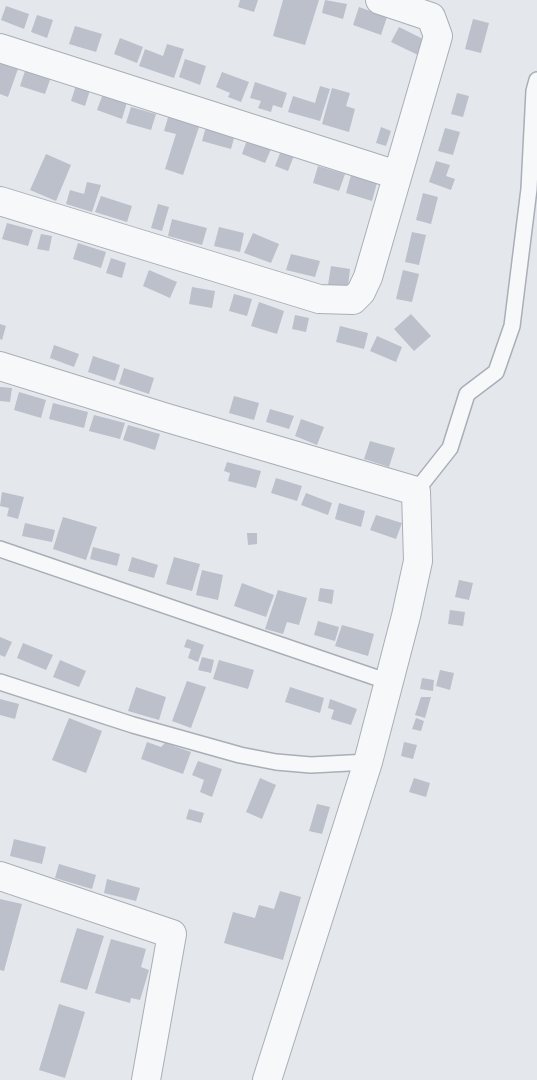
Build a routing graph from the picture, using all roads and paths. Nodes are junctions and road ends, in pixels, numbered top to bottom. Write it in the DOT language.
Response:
graph roads {
  1 [pos="380,0"];
  2 [pos="0,48"];
  3 [pos="537,80"];
  4 [pos="397,175"];
  5 [pos="0,201"];
  6 [pos="0,366"];
  7 [pos="416,491"];
  8 [pos="0,549"];
  9 [pos="0,682"];
  10 [pos="389,682"];
  11 [pos="368,762"];
  12 [pos="0,876"];
  13 [pos="146,1080"];
  14 [pos="267,1080"];
  1 -- 4 [label="street"];
  2 -- 4 [label="street"];
  3 -- 7 [label="lane"];
  4 -- 5 [label="street"];
  6 -- 7 [label="street"];
  7 -- 10 [label="street"];
  8 -- 10 [label="lane"];
  9 -- 11 [label="lane"];
  10 -- 11 [label="street"];
  11 -- 14 [label="street"];
  12 -- 13 [label="street"];
}
